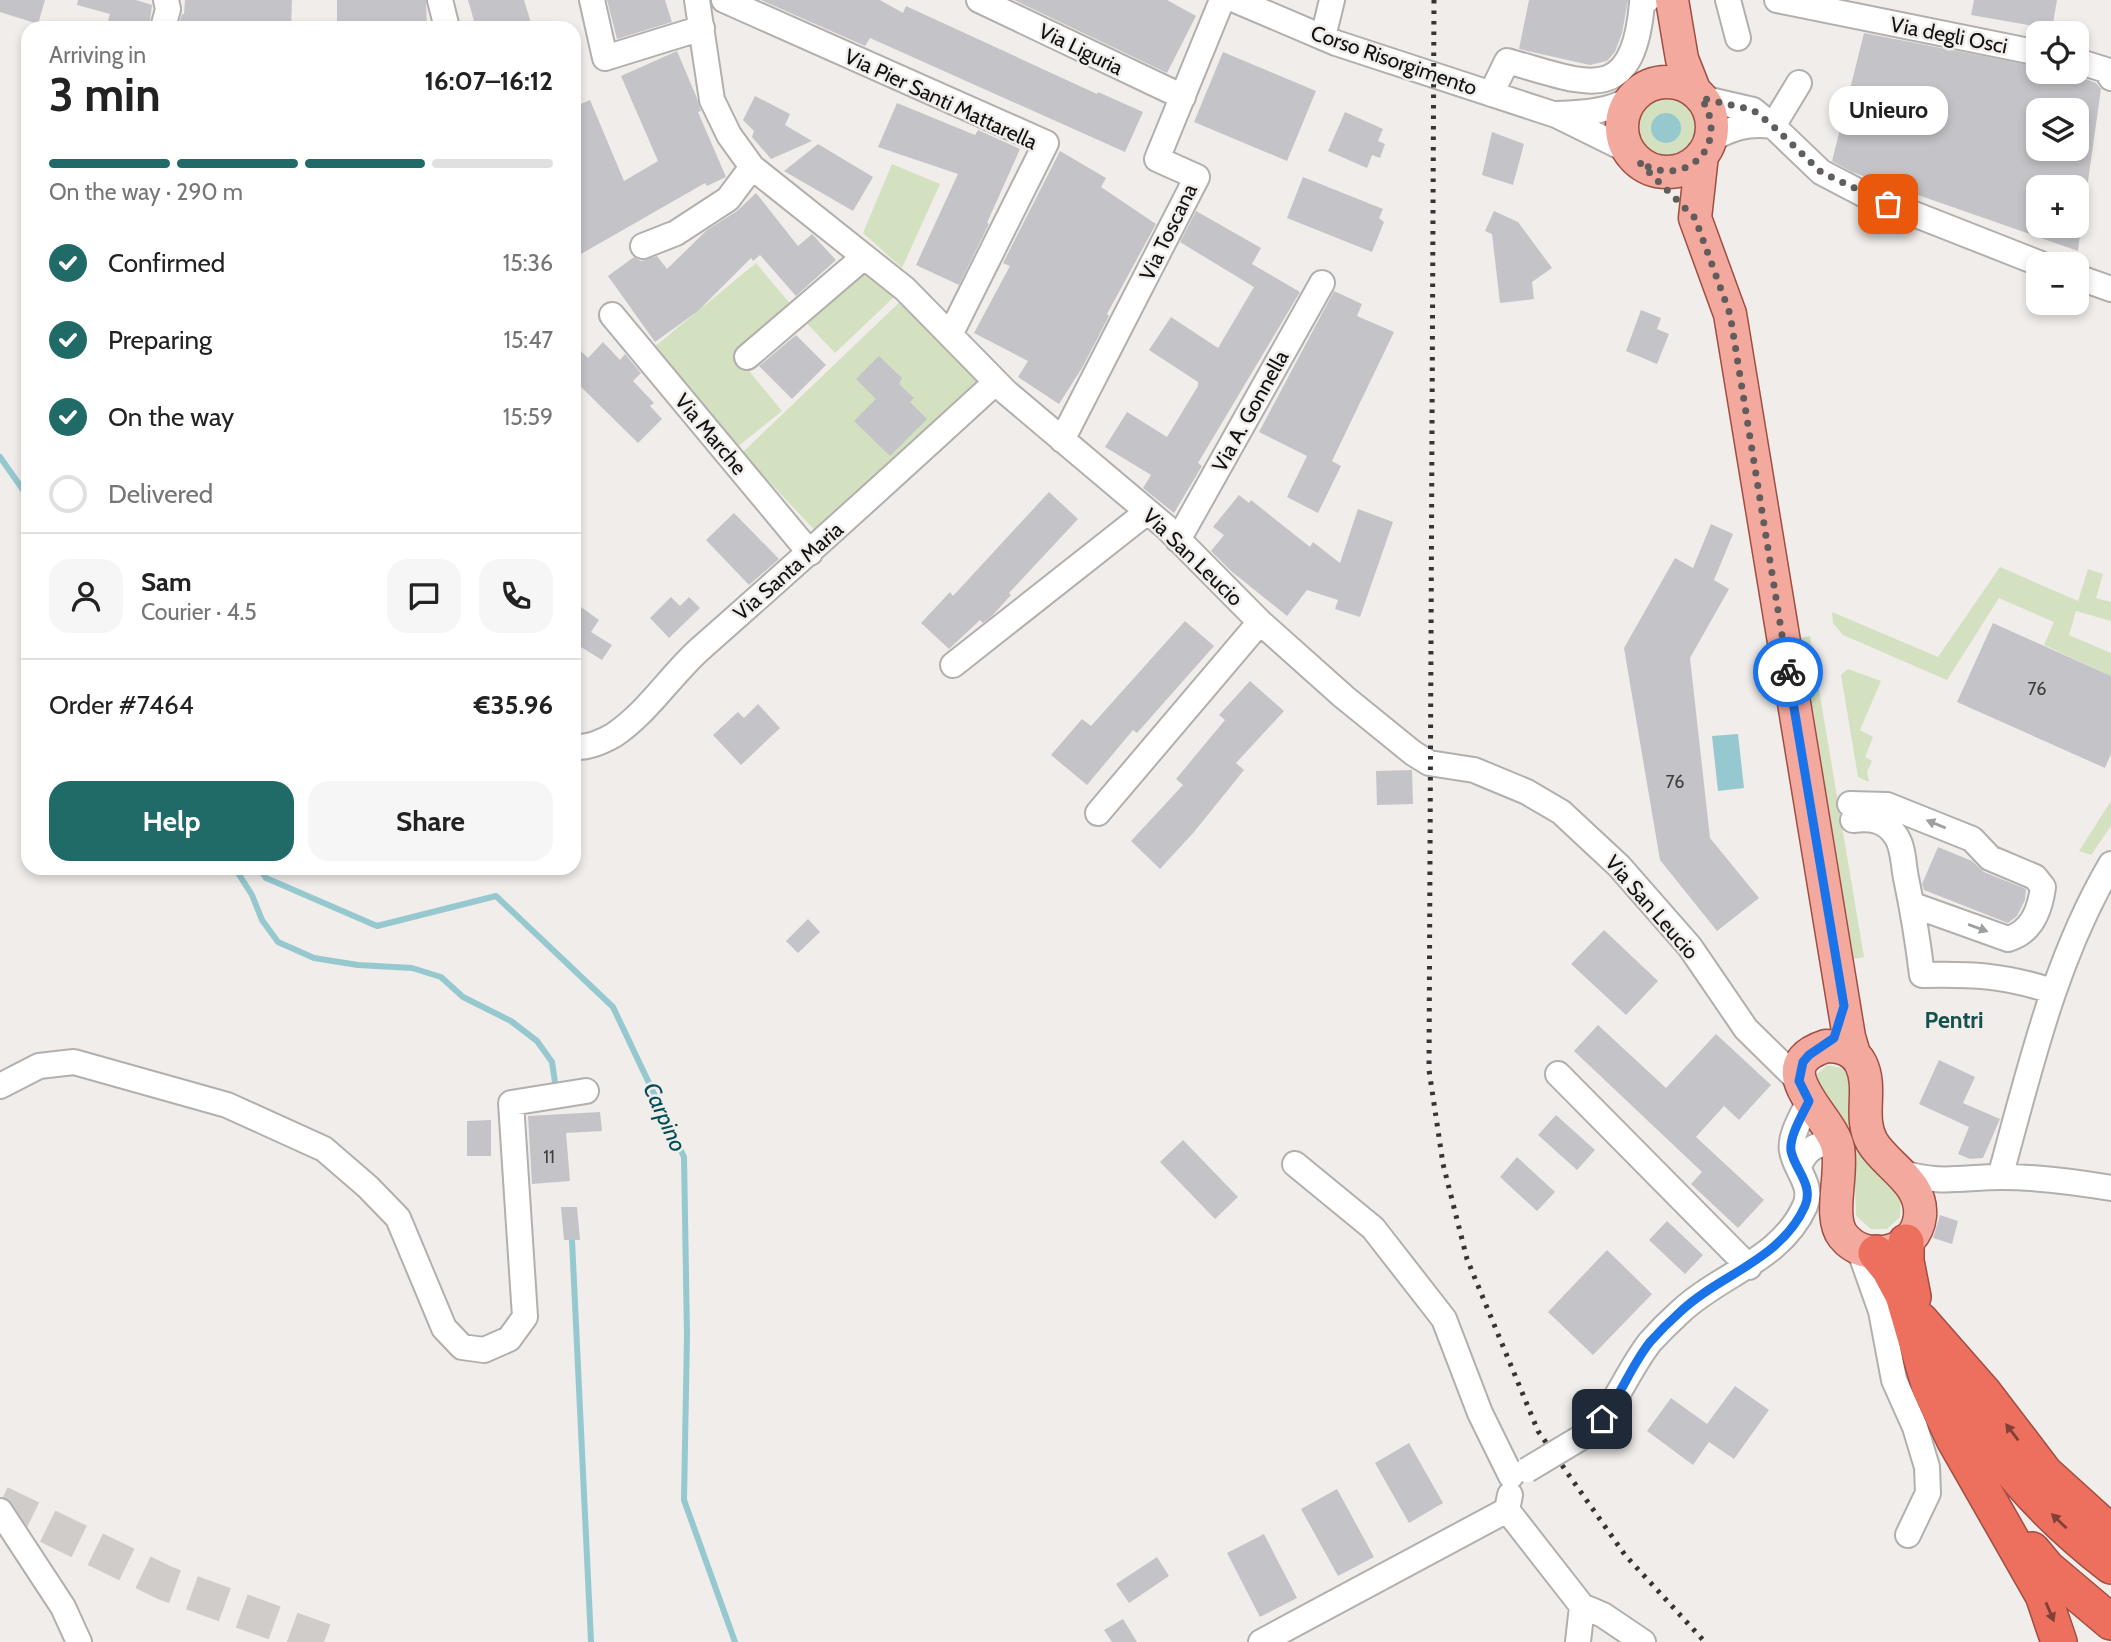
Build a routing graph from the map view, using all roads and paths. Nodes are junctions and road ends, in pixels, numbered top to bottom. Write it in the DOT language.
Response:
graph roads {
  1 [pos="166,0"];
  2 [pos="440,0"];
  3 [pos="592,0"];
  4 [pos="697,0"];
  5 [pos="724,0"];
  6 [pos="979,0"];
  7 [pos="1222,0"];
  8 [pos="1234,0"];
  9 [pos="1332,0"];
  10 [pos="1728,0"];
  11 [pos="1777,0"];
  12 [pos="1664,3"];
  13 [pos="165,21"];
  14 [pos="445,21"];
  15 [pos="702,29"];
  16 [pos="1323,37"];
  17 [pos="1738,38"];
  18 [pos="2026,50"];
  19 [pos="2089,65"];
  20 [pos="2111,78"];
  21 [pos="1799,83"];
  22 [pos="1491,94"];
  23 [pos="1636,94"];
  24 [pos="1698,95"];
  25 [pos="1182,97"];
  26 [pos="1556,114"];
  27 [pos="1773,126"];
  28 [pos="1706,147"];
  29 [pos="1634,157"];
  30 [pos="752,167"];
  31 [pos="1695,218"];
  32 [pos="642,246"];
  33 [pos="864,257"];
  34 [pos="2026,258"];
  35 [pos="2089,281"];
  36 [pos="1322,283"];
  37 [pos="2111,289"];
  38 [pos="612,315"];
  39 [pos="950,335"];
  40 [pos="747,357"];
  41 [pos="996,382"];
  42 [pos="1062,440"];
  43 [pos="1147,512"];
  44 [pos="1178,540"];
  45 [pos="810,553"];
  46 [pos="1260,622"];
  47 [pos="953,665"];
  48 [pos="581,748"];
  49 [pos="1097,813"];
  50 [pos="2111,864"];
  51 [pos="1913,905"];
  52 [pos="2052,991"];
  53 [pos="1819,1067"];
  54 [pos="1558,1074"];
  55 [pos="0,1087"];
  56 [pos="586,1091"];
  57 [pos="1837,1143"];
  58 [pos="1295,1164"];
  59 [pos="1799,1166"];
  60 [pos="1900,1172"];
  61 [pos="2000,1177"];
  62 [pos="1951,1182"];
  63 [pos="2111,1188"];
  64 [pos="1890,1240"];
  65 [pos="1749,1267"];
  66 [pos="1920,1320"];
  67 [pos="1519,1473"];
  68 [pos="1995,1508"];
  69 [pos="1507,1510"];
  70 [pos="0,1511"];
  71 [pos="2111,1533"];
  72 [pos="1908,1535"];
  73 [pos="2111,1566"];
  74 [pos="1582,1606"];
  75 [pos="2111,1622"];
  76 [pos="79,1642"];
  77 [pos="1261,1642"];
  78 [pos="1578,1642"];
  79 [pos="1643,1642"];
  80 [pos="2059,1642"];
  1 -- 13 [label="street"];
  2 -- 14 [label="street"];
  3 -- 15 [label="street"];
  4 -- 15 [label="street, Via San Leucio"];
  5 -- 39 [label="street, Via Pier Santi Mattarella"];
  6 -- 25 [label="street, Via Liguria"];
  7 -- 25 [label="street, Via Toscana"];
  8 -- 16 [label="street, Corso Risorgimento"];
  9 -- 16 [label="street"];
  10 -- 17 [label="street"];
  11 -- 18 [label="street, Via degli Osci"];
  12 -- 22 [label="street"];
  12 -- 23 [label="main road"];
  12 -- 24 [label="main road"];
  15 -- 30 [label="street, Via San Leucio"];
  16 -- 22 [label="street, Corso Risorgimento"];
  19 -- 20 [label="street"];
  21 -- 27 [label="street"];
  22 -- 26 [label="street, Corso Risorgimento"];
  23 -- 24 [label="main road"];
  23 -- 26 [label="street, Corso Risorgimento"];
  23 -- 29 [label="main road"];
  24 -- 27 [label="street"];
  24 -- 28 [label="main road"];
  25 -- 42 [label="street, Via Toscana"];
  26 -- 29 [label="street, Corso Risorgimento"];
  27 -- 28 [label="street"];
  27 -- 34 [label="street"];
  28 -- 29 [label="main road"];
  28 -- 31 [label="main road"];
  29 -- 31 [label="main road"];
  30 -- 32 [label="street"];
  30 -- 33 [label="street, Via San Leucio"];
  31 -- 53 [label="main road"];
  33 -- 39 [label="street, Via San Leucio"];
  33 -- 40 [label="street"];
  35 -- 37 [label="street"];
  36 -- 44 [label="street, Via A. Gonnella"];
  38 -- 45 [label="street, Via Marche"];
  39 -- 41 [label="street, Via San Leucio"];
  41 -- 42 [label="street, Via San Leucio"];
  41 -- 45 [label="street, Via Santa Maria"];
  42 -- 43 [label="street, Via San Leucio"];
  43 -- 44 [label="street, Via San Leucio"];
  43 -- 47 [label="street"];
  44 -- 46 [label="street, Via San Leucio"];
  45 -- 48 [label="street, Via Santa Maria"];
  46 -- 49 [label="street"];
  46 -- 53 [label="street, Via San Leucio"];
  50 -- 52 [label="street"];
  51 -- 51 [label="street, one-way"];
  51 -- 52 [label="street"];
  52 -- 61 [label="street"];
  53 -- 57 [label="main road"];
  53 -- 59 [label="street"];
  53 -- 60 [label="main road"];
  54 -- 65 [label="street"];
  55 -- 56 [label="street"];
  57 -- 59 [label="street"];
  57 -- 64 [label="main road"];
  58 -- 67 [label="street"];
  59 -- 65 [label="street"];
  60 -- 62 [label="street"];
  60 -- 64 [label="main road"];
  61 -- 62 [label="street"];
  61 -- 63 [label="street"];
  62 -- 64 [label="street"];
  64 -- 66 [label="highway"];
  64 -- 68 [label="highway"];
  64 -- 72 [label="street"];
  65 -- 67 [label="street, bridge"];
  71 -- 66 [label="highway, one-way"];
  73 -- 66 [label="highway, one-way"];
  67 -- 69 [label="street"];
  68 -- 75 [label="highway"];
  68 -- 80 [label="highway, one-way"];
  69 -- 74 [label="street"];
  69 -- 77 [label="street"];
  70 -- 76 [label="street"];
  74 -- 78 [label="street"];
  74 -- 79 [label="street"];
}
